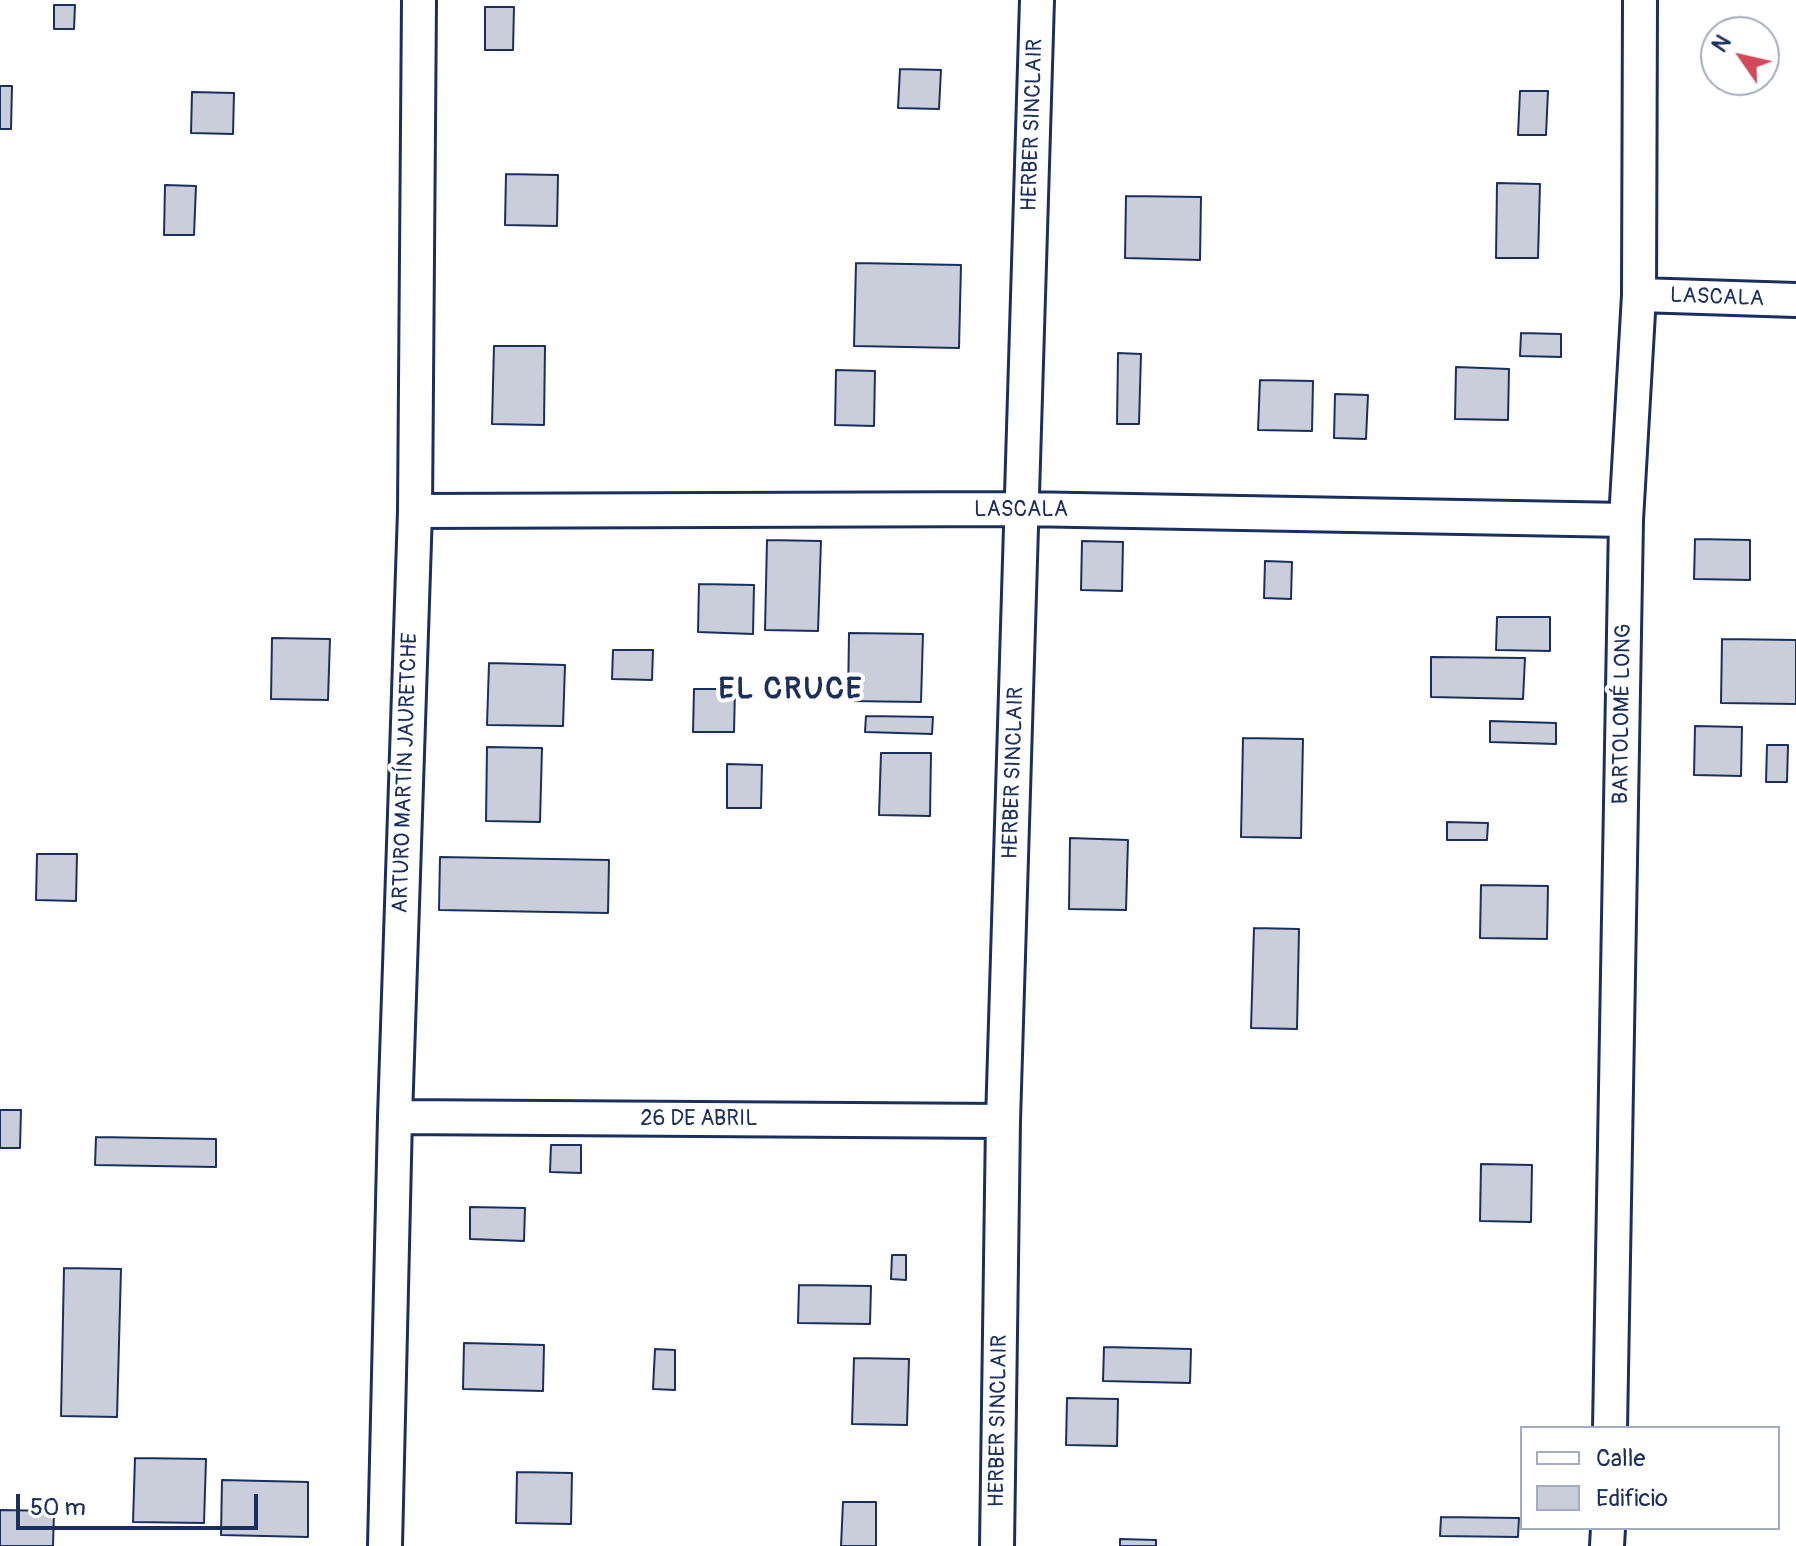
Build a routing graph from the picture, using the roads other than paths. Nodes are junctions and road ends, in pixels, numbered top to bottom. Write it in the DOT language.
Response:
graph roads {
  1 [pos="419,0"];
  2 [pos="1037,0"];
  3 [pos="1640,0"];
  4 [pos="1639,295"];
  5 [pos="1796,300"];
  6 [pos="1022,509"];
  7 [pos="415,511"];
  8 [pos="1626,520"];
  9 [pos="395,1117"];
  10 [pos="1003,1121"];
  11 [pos="1610,1426"];
  12 [pos="385,1546"];
  13 [pos="997,1546"];
  1 -- 7 [label="street, ARTURO MARTÍN JAURETCHE"];
  2 -- 6 [label="street, HERBER SINCLAIR"];
  3 -- 4 [label="street, BARTOLOMÉ LONG"];
  4 -- 5 [label="street, LASCALA"];
  4 -- 8 [label="street, BARTOLOMÉ LONG"];
  6 -- 7 [label="street, LASCALA"];
  6 -- 8 [label="street, LASCALA"];
  6 -- 10 [label="street, HERBER SINCLAIR"];
  7 -- 9 [label="street, ARTURO MARTÍN JAURETCHE"];
  8 -- 11 [label="street, BARTOLOMÉ LONG"];
  9 -- 10 [label="street, 26 DE ABRIL"];
  9 -- 12 [label="street, ARTURO MARTÍN JAURETCHE"];
  10 -- 13 [label="street, HERBER SINCLAIR"];
}
